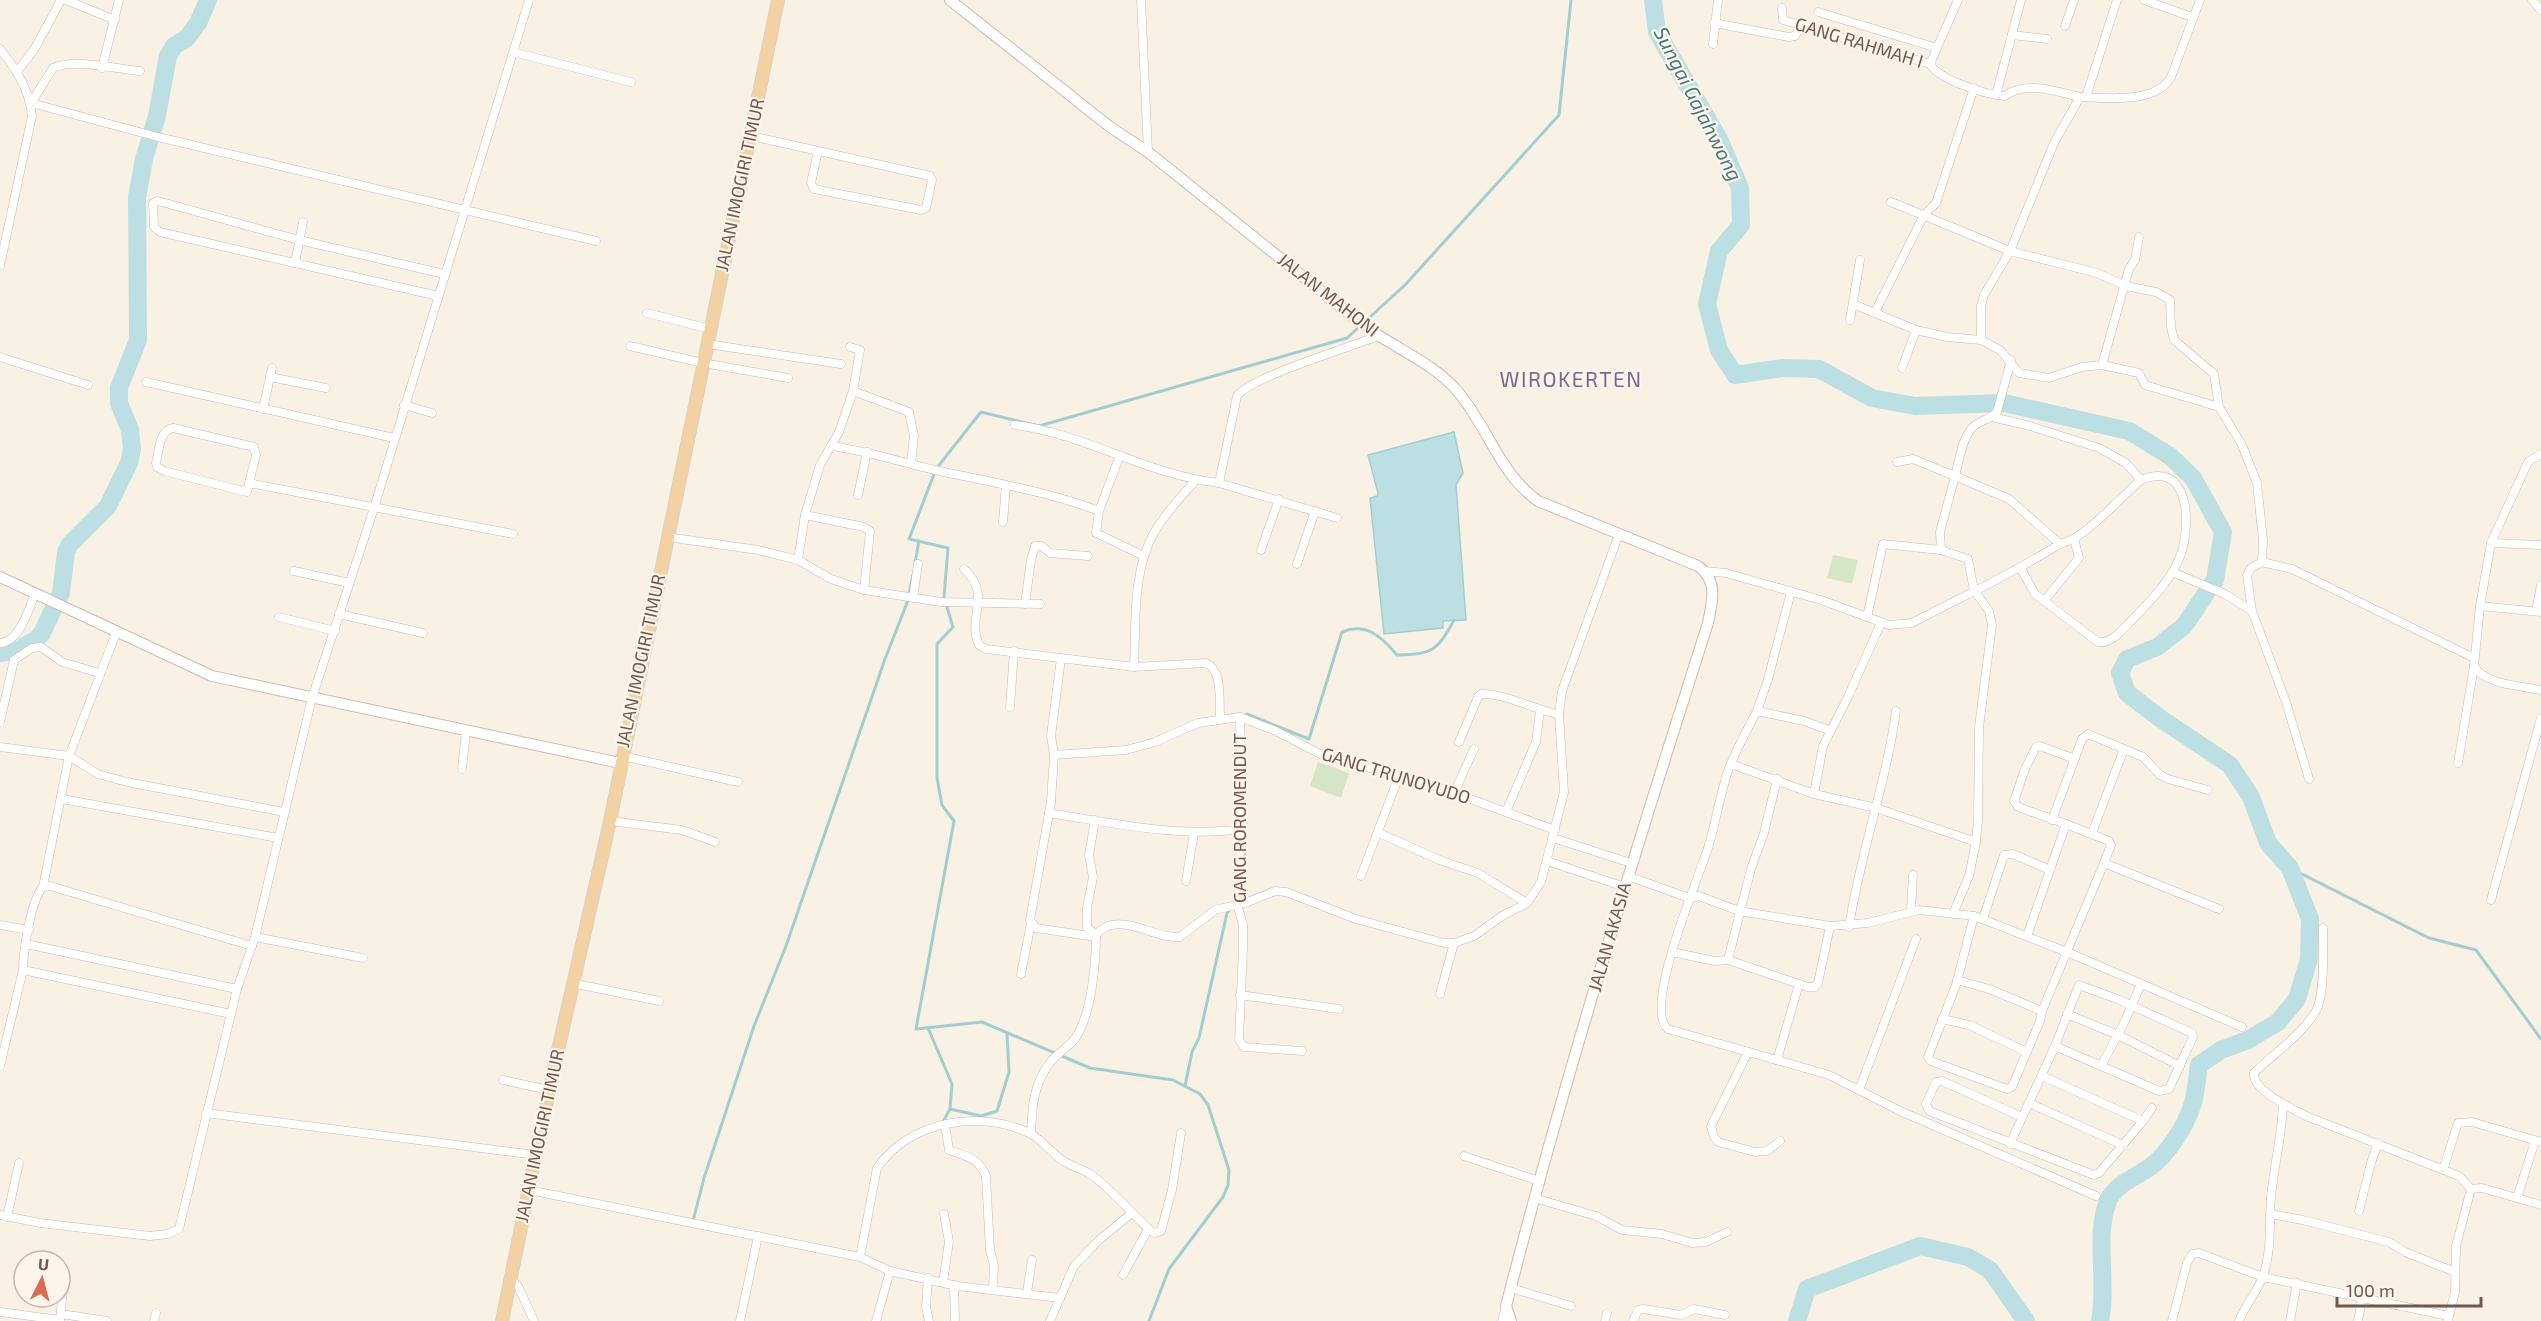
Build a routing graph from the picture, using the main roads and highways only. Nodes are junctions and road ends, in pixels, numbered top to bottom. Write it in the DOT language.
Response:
graph roads {
  1 [pos="778,0"];
  2 [pos="502,1321"];
  1 -- 2 [label="main road, JALAN IMOGIRI TIMUR"];
}
